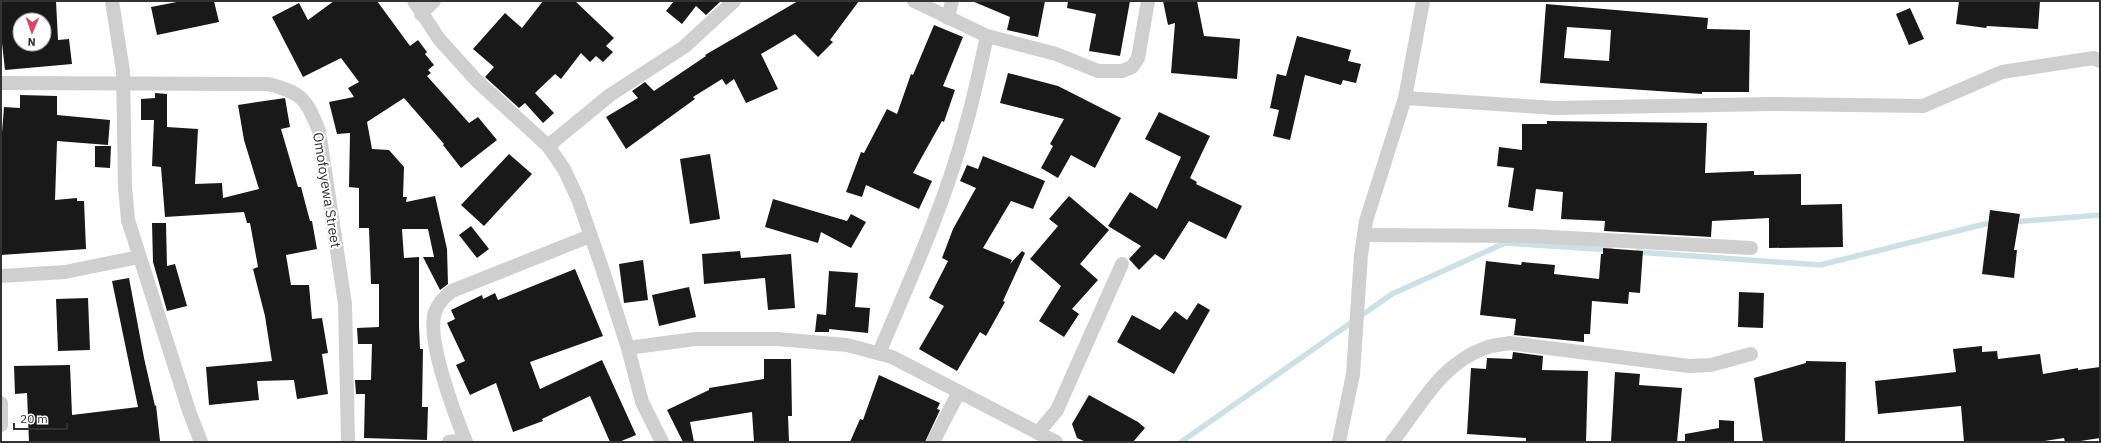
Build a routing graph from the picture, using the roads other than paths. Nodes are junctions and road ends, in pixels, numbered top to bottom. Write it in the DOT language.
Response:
graph roads {
  1 [pos="112,1"];
  2 [pos="414,1"];
  3 [pos="434,1"];
  4 [pos="734,1"];
  5 [pos="914,1"];
  6 [pos="952,1"];
  7 [pos="1148,1"];
  8 [pos="1423,1"];
  9 [pos="421,14"];
  10 [pos="948,18"];
  11 [pos="987,36"];
  12 [pos="2100,61"];
  13 [pos="1,84"];
  14 [pos="124,84"];
  15 [pos="1405,98"];
  16 [pos="548,146"];
  17 [pos="1364,235"];
  18 [pos="590,236"];
  19 [pos="1751,248"];
  20 [pos="140,257"];
  21 [pos="1122,264"];
  22 [pos="1,276"];
  23 [pos="628,348"];
  24 [pos="879,354"];
  25 [pos="1751,354"];
  26 [pos="959,392"];
  27 [pos="1,403"];
  28 [pos="1,425"];
  29 [pos="1038,433"];
  30 [pos="465,441"];
  31 [pos="201,442"];
  32 [pos="348,442"];
  33 [pos="449,442"];
  34 [pos="662,442"];
  35 [pos="933,442"];
  36 [pos="1056,442"];
  37 [pos="1339,442"];
  38 [pos="1392,442"];
  1 -- 14 [label="street"];
  2 -- 9 [label="street"];
  3 -- 9 [label="street"];
  4 -- 16 [label="street"];
  5 -- 10 [label="street"];
  6 -- 10 [label="street"];
  7 -- 11 [label="street"];
  8 -- 15 [label="street"];
  9 -- 16 [label="street"];
  10 -- 11 [label="street"];
  11 -- 24 [label="street"];
  12 -- 15 [label="street"];
  13 -- 14 [label="street, Omofoyewa Street"];
  14 -- 20 [label="street"];
  14 -- 32 [label="street, Omofoyewa Street"];
  15 -- 17 [label="street"];
  16 -- 18 [label="street"];
  17 -- 19 [label="street"];
  17 -- 37 [label="street"];
  18 -- 23 [label="street"];
  18 -- 30 [label="street"];
  20 -- 22 [label="street"];
  20 -- 31 [label="street"];
  21 -- 29 [label="street"];
  23 -- 24 [label="street"];
  23 -- 34 [label="street"];
  24 -- 26 [label="street"];
  25 -- 38 [label="street"];
  26 -- 29 [label="street"];
  26 -- 35 [label="street"];
  27 -- 28 [label="street"];
  29 -- 36 [label="street"];
  30 -- 33 [label="street"];
}
